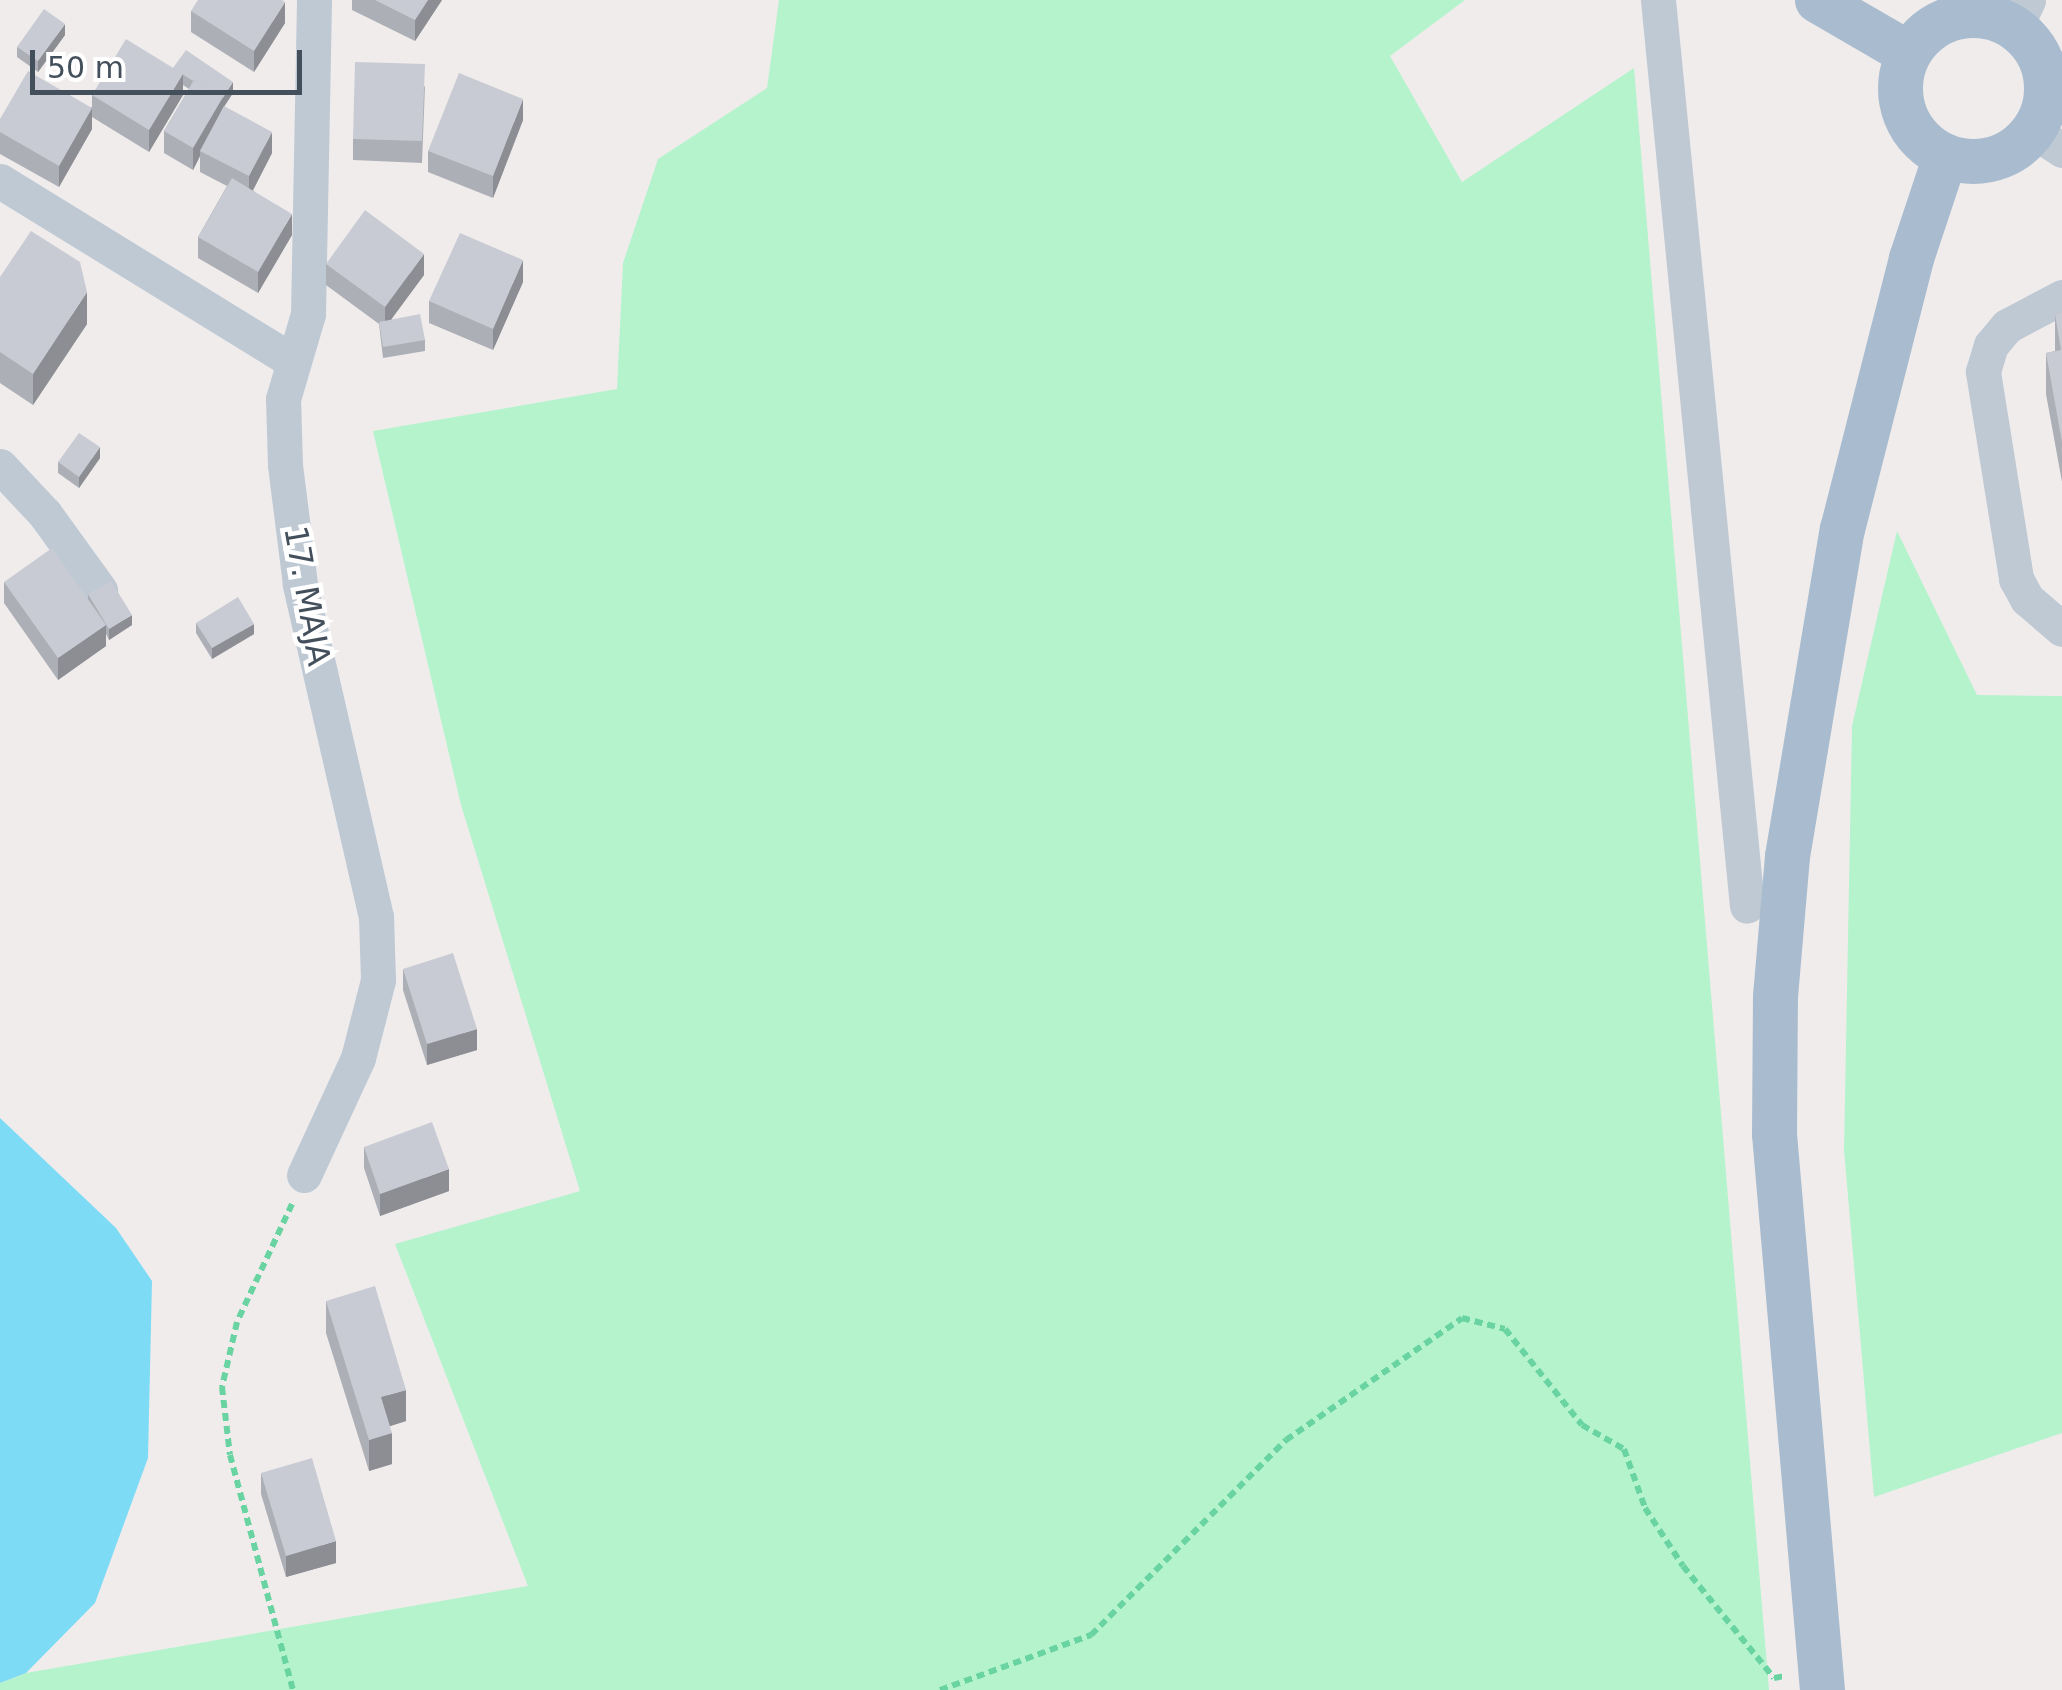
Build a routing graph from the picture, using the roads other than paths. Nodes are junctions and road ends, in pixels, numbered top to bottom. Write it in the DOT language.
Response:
graph roads {
  1 [pos="314,0"];
  2 [pos="1658,0"];
  3 [pos="1817,0"];
  4 [pos="2021,14"];
  5 [pos="1908,53"];
  6 [pos="2047,140"];
  7 [pos="1945,156"];
  8 [pos="0,181"];
  9 [pos="2062,298"];
  10 [pos="294,361"];
  11 [pos="0,466"];
  12 [pos="100,590"];
  13 [pos="2062,629"];
  14 [pos="1746,906"];
  15 [pos="304,1175"];
  16 [pos="1821,1681"];
  1 -- 10 [label="street, 17. MAJA"];
  2 -- 14 [label="street"];
  3 -- 5 [label="main road"];
  4 -- 5 [label="main road"];
  4 -- 6 [label="main road"];
  5 -- 7 [label="main road"];
  6 -- 7 [label="main road"];
  7 -- 16 [label="main road"];
  8 -- 10 [label="street"];
  9 -- 13 [label="street"];
  10 -- 15 [label="street, 17. MAJA"];
  11 -- 12 [label="street"];
}
